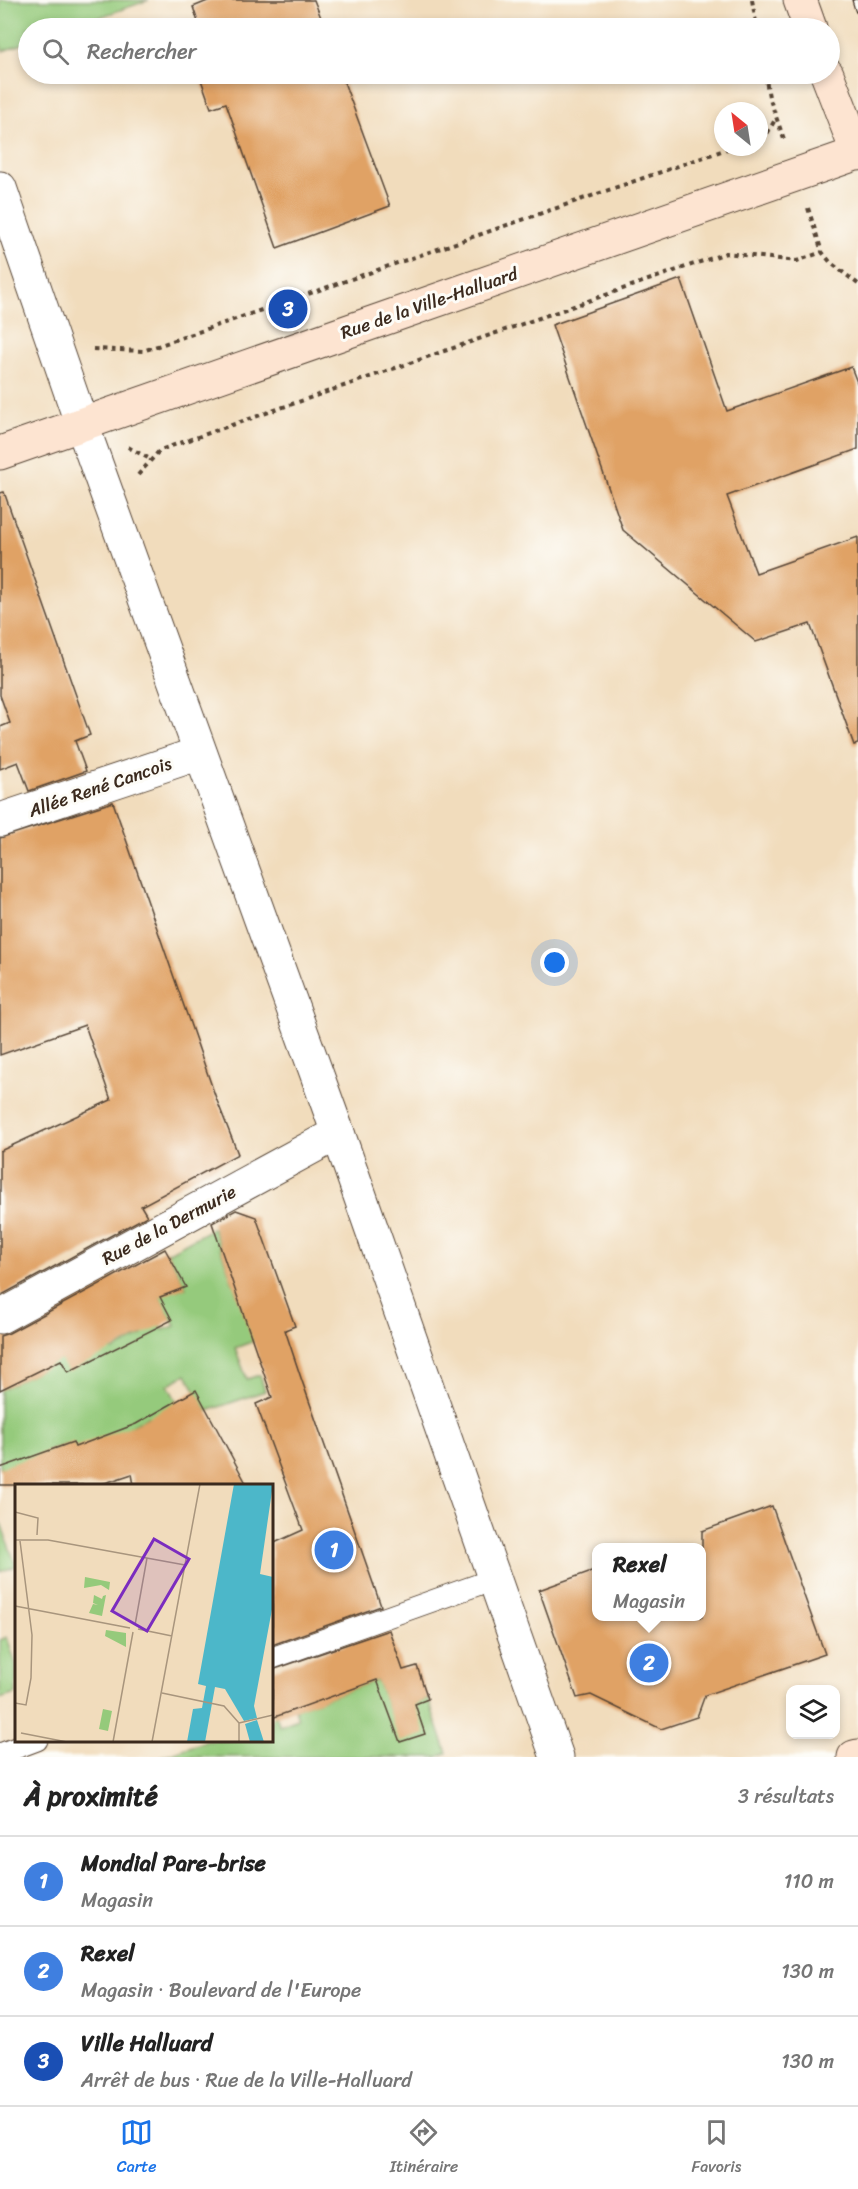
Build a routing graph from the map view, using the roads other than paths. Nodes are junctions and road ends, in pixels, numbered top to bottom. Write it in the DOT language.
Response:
graph roads {
  1 [pos="800,0"];
  2 [pos="806,18"];
  3 [pos="831,84"];
  4 [pos="858,154"];
  5 [pos="0,188"];
  6 [pos="82,424"];
  7 [pos="0,453"];
  8 [pos="200,753"];
  9 [pos="0,820"];
  10 [pos="338,1133"];
  11 [pos="0,1317"];
  12 [pos="494,1579"];
  13 [pos="273,1658"];
  14 [pos="32,1742"];
  15 [pos="0,1754"];
  16 [pos="557,1757"];
  1 -- 2 [label="main road"];
  3 -- 4 [label="main road"];
  4 -- 6 [label="main road, Rue de la Ville-Halluard"];
  5 -- 6 [label="street"];
  6 -- 7 [label="main road, Rue de la Ville-Halluard"];
  6 -- 8 [label="street"];
  8 -- 9 [label="street, Allée René Cancois"];
  8 -- 10 [label="street"];
  10 -- 11 [label="street, Rue de la Dermurie"];
  10 -- 12 [label="street"];
  12 -- 13 [label="lane"];
  12 -- 16 [label="street"];
  14 -- 15 [label="lane"];
}
